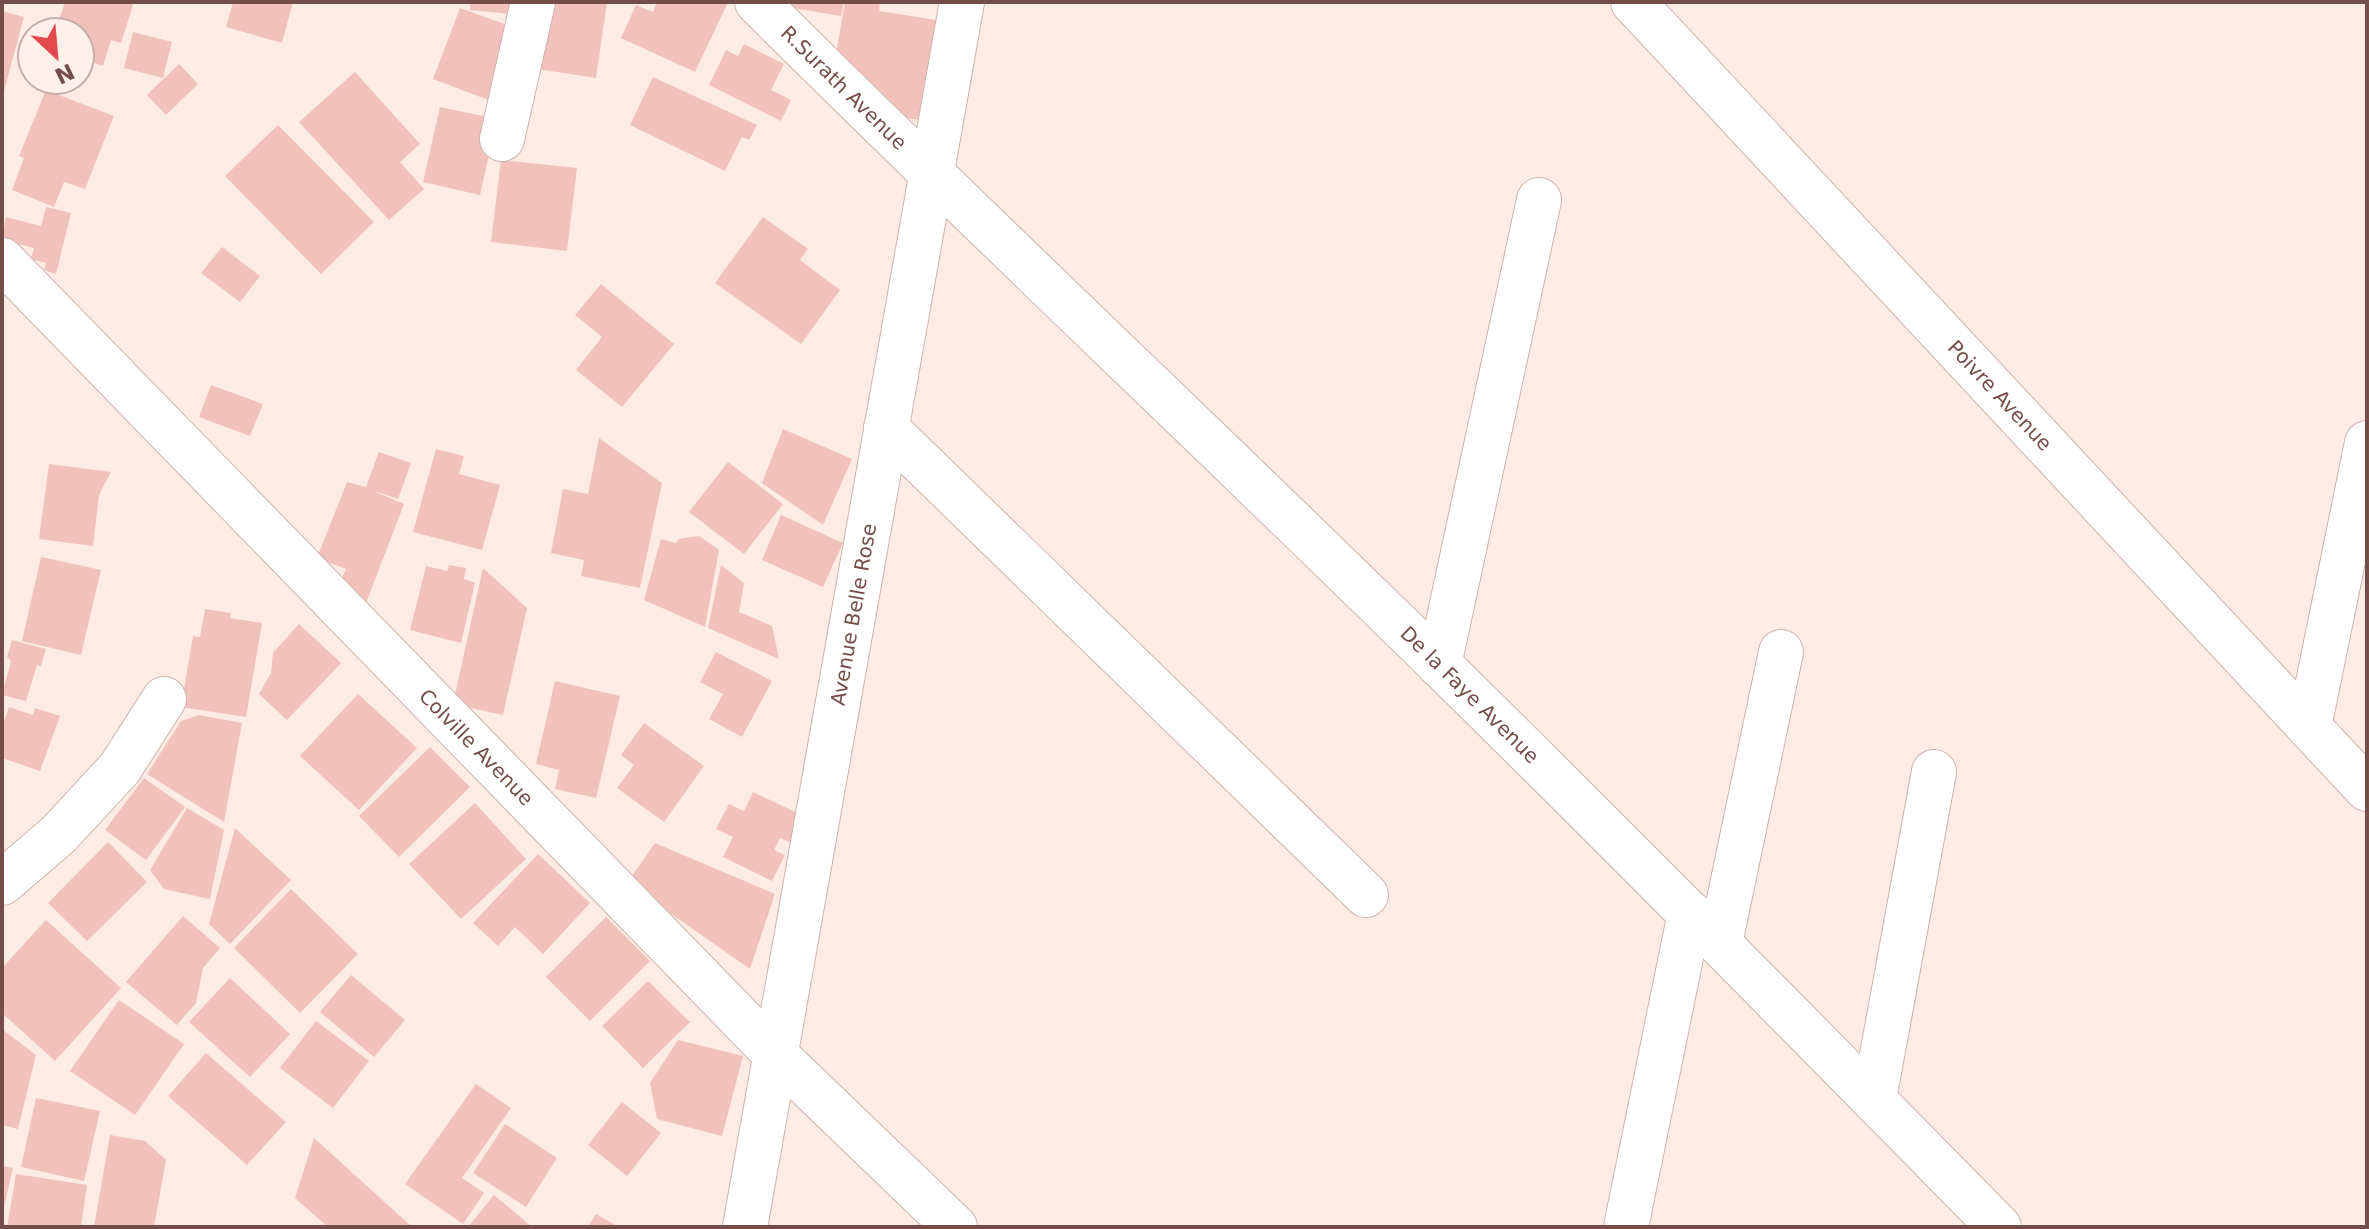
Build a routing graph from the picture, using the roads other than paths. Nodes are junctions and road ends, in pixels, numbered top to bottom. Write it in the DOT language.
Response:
graph roads {
  1 [pos="533,2"];
  2 [pos="757,2"];
  3 [pos="962,2"];
  4 [pos="1633,2"];
  5 [pos="502,139"];
  6 [pos="930,175"];
  7 [pos="1539,200"];
  8 [pos="2,260"];
  9 [pos="886,428"];
  10 [pos="2367,443"];
  11 [pos="1781,652"];
  12 [pos="1439,665"];
  13 [pos="164,699"];
  14 [pos="2309,727"];
  15 [pos="1934,772"];
  16 [pos="2367,789"];
  17 [pos="2,883"];
  18 [pos="1366,895"];
  19 [pos="1705,928"];
  20 [pos="776,1055"];
  21 [pos="1874,1099"];
  22 [pos="745,1227"];
  23 [pos="955,1227"];
  24 [pos="1626,1227"];
  25 [pos="1999,1227"];
  1 -- 5 [label="street"];
  2 -- 6 [label="street, R.Surath Avenue"];
  3 -- 6 [label="street, Avenue Belle Rose"];
  4 -- 14 [label="street, Poivre Avenue"];
  6 -- 9 [label="street, Avenue Belle Rose"];
  6 -- 12 [label="street, De la Faye Avenue"];
  7 -- 12 [label="street"];
  8 -- 20 [label="street, Colville Avenue"];
  9 -- 18 [label="street"];
  9 -- 20 [label="street, Avenue Belle Rose"];
  10 -- 14 [label="street"];
  11 -- 19 [label="street"];
  12 -- 19 [label="street, De la Faye Avenue"];
  13 -- 17 [label="street"];
  14 -- 16 [label="street, Poivre Avenue"];
  15 -- 21 [label="street"];
  19 -- 21 [label="street, De la Faye Avenue"];
  19 -- 24 [label="street"];
  20 -- 22 [label="street, Avenue Belle Rose"];
  20 -- 23 [label="street, Colville Avenue"];
  21 -- 25 [label="street, De la Faye Avenue"];
}
